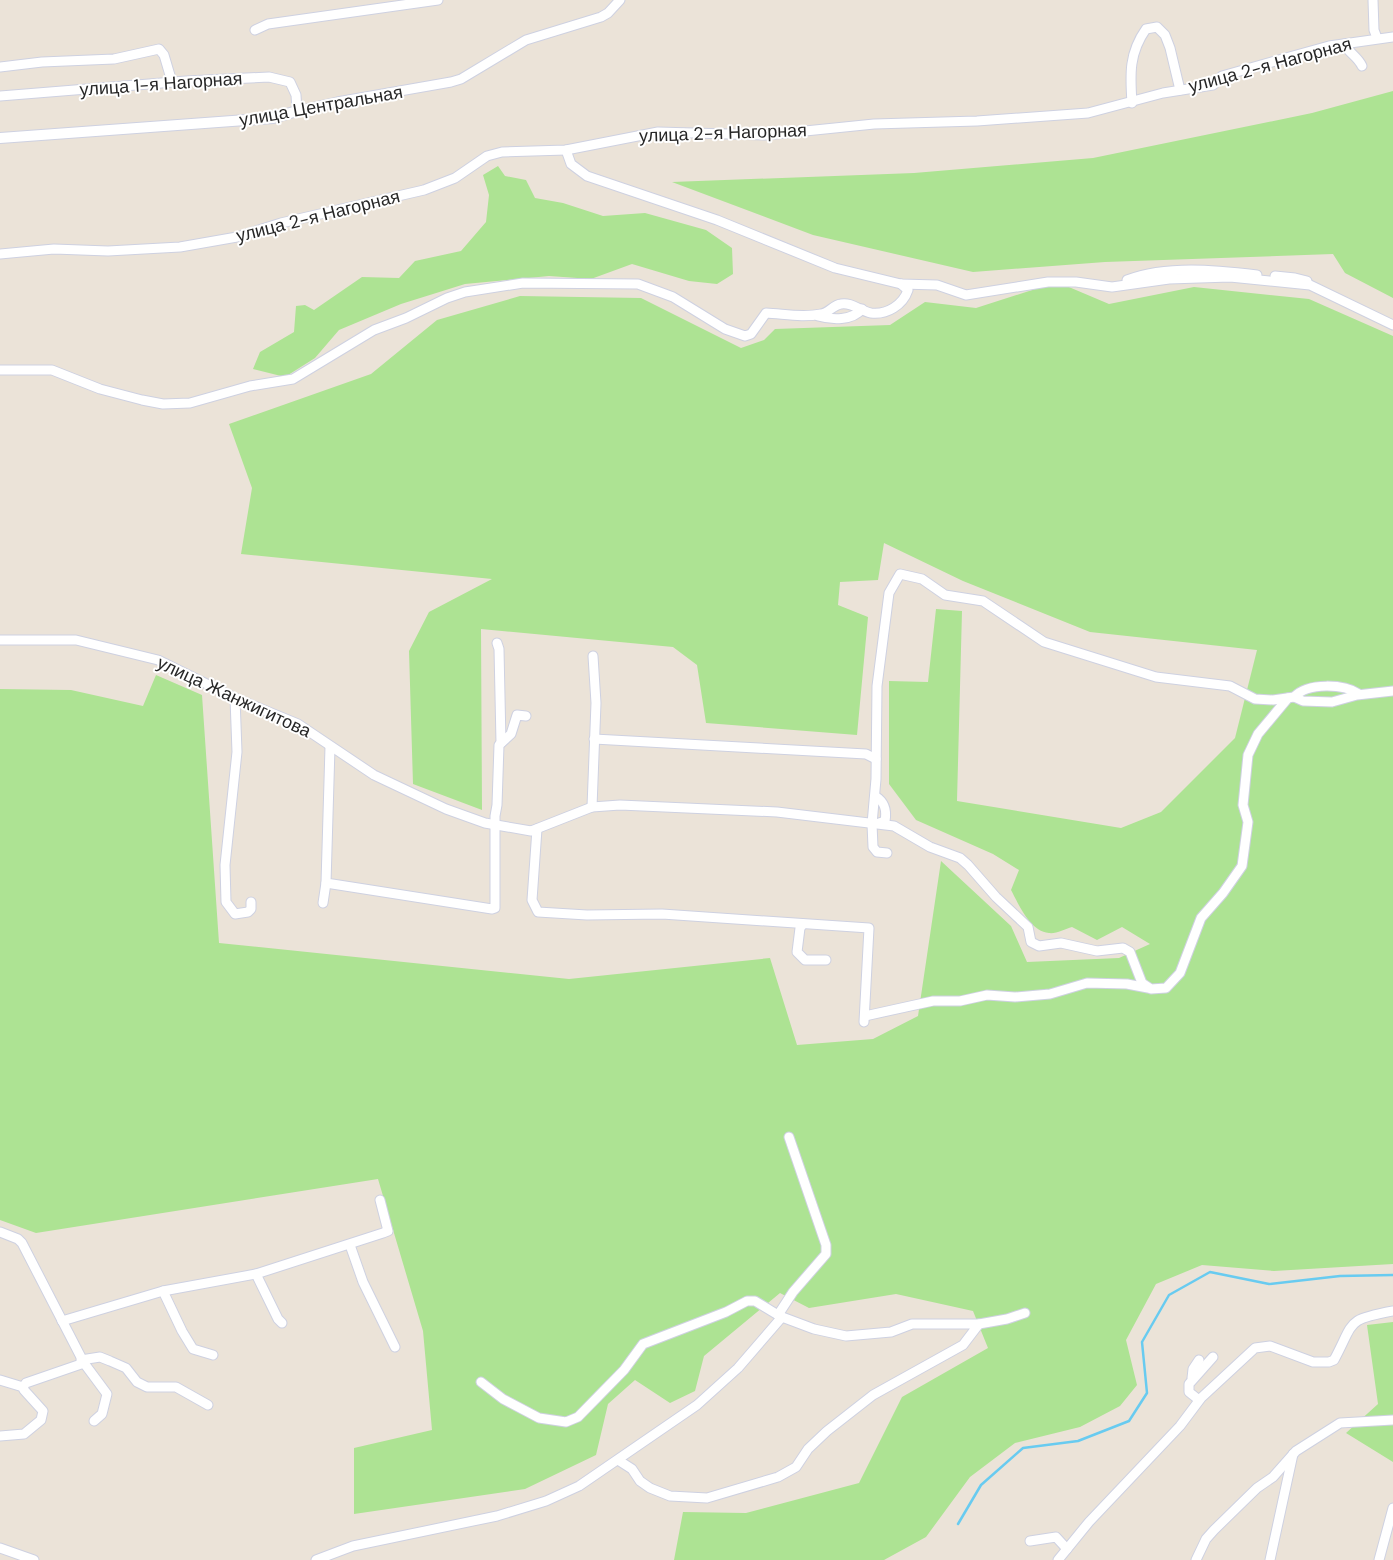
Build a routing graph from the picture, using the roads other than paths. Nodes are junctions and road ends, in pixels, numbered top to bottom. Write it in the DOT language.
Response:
graph roads {
  1 [pos="438,0"];
  2 [pos="620,0"];
  3 [pos="1373,0"];
  4 [pos="255,30"];
  5 [pos="1393,37"];
  6 [pos="1377,38"];
  7 [pos="1344,44"];
  8 [pos="1362,66"];
  9 [pos="0,67"];
  10 [pos="172,82"];
  11 [pos="1180,90"];
  12 [pos="0,96"];
  13 [pos="1132,103"];
  14 [pos="297,111"];
  15 [pos="0,138"];
  16 [pos="566,150"];
  17 [pos="0,254"];
  18 [pos="901,284"];
  19 [pos="862,309"];
  20 [pos="817,315"];
  21 [pos="1393,325"];
  22 [pos="0,370"];
  23 [pos="0,640"];
  24 [pos="497,643"];
  25 [pos="593,656"];
  26 [pos="1393,691"];
  27 [pos="1359,694"];
  28 [pos="235,698"];
  29 [pos="1291,698"];
  30 [pos="526,716"];
  31 [pos="594,739"];
  32 [pos="501,743"];
  33 [pos="330,747"];
  34 [pos="876,759"];
  35 [pos="875,796"];
  36 [pos="592,807"];
  37 [pos="875,821"];
  38 [pos="496,825"];
  39 [pos="537,829"];
  40 [pos="888,853"];
  41 [pos="326,883"];
  42 [pos="251,902"];
  43 [pos="323,903"];
  44 [pos="803,924"];
  45 [pos="826,960"];
  46 [pos="1151,989"];
  47 [pos="789,1138"];
  48 [pos="380,1200"];
  49 [pos="0,1232"];
  50 [pos="350,1245"];
  51 [pos="256,1274"];
  52 [pos="163,1291"];
  53 [pos="1393,1311"];
  54 [pos="1025,1313"];
  55 [pos="780,1316"];
  56 [pos="62,1321"];
  57 [pos="282,1323"];
  58 [pos="979,1324"];
  59 [pos="395,1347"];
  60 [pos="213,1354"];
  61 [pos="1212,1357"];
  62 [pos="1199,1360"];
  63 [pos="82,1361"];
  64 [pos="1192,1378"];
  65 [pos="0,1380"];
  66 [pos="481,1382"];
  67 [pos="23,1387"];
  68 [pos="1199,1400"];
  69 [pos="208,1405"];
  70 [pos="1393,1420"];
  71 [pos="94,1421"];
  72 [pos="0,1436"];
  73 [pos="1293,1454"];
  74 [pos="618,1460"];
  75 [pos="1393,1508"];
  76 [pos="1030,1541"];
  77 [pos="0,1548"];
  78 [pos="1067,1549"];
  79 [pos="34,1560"];
  80 [pos="316,1560"];
  81 [pos="1058,1560"];
  82 [pos="1196,1560"];
  83 [pos="1270,1560"];
  84 [pos="1379,1560"];
  1 -- 4 [label="street"];
  2 -- 14 [label="street, улица Центральная"];
  3 -- 6 [label="street"];
  5 -- 6 [label="street, улица 2-я Нагорная"];
  6 -- 7 [label="street, улица 2-я Нагорная"];
  7 -- 8 [label="street"];
  7 -- 11 [label="street, улица 2-я Нагорная"];
  9 -- 10 [label="street, улица 1-я Нагорная"];
  10 -- 12 [label="street, улица 1-я Нагорная"];
  10 -- 14 [label="street, улица 1-я Нагорная"];
  11 -- 13 [label="street, улица 2-я Нагорная"];
  11 -- 13 [label="street"];
  13 -- 16 [label="street, улица 2-я Нагорная"];
  14 -- 15 [label="street, улица Центральная"];
  16 -- 17 [label="street, улица 2-я Нагорная"];
  16 -- 18 [label="street"];
  18 -- 19 [label="street"];
  18 -- 21 [label="street"];
  19 -- 20 [label="street"];
  19 -- 20 [label="street"];
  20 -- 22 [label="street"];
  23 -- 28 [label="street, улица Жанжигитова"];
  24 -- 32 [label="street"];
  25 -- 31 [label="street"];
  26 -- 27 [label="street"];
  27 -- 29 [label="street"];
  27 -- 29 [label="street"];
  28 -- 33 [label="street, улица Жанжигитова"];
  28 -- 42 [label="street"];
  29 -- 34 [label="street"];
  29 -- 46 [label="street"];
  30 -- 32 [label="street"];
  31 -- 34 [label="street"];
  31 -- 36 [label="street"];
  32 -- 38 [label="street"];
  33 -- 38 [label="street, улица Жанжигитова"];
  33 -- 41 [label="street"];
  34 -- 35 [label="street"];
  35 -- 37 [label="street"];
  35 -- 37 [label="street"];
  36 -- 37 [label="street"];
  36 -- 39 [label="street"];
  37 -- 40 [label="street"];
  37 -- 46 [label="street"];
  38 -- 39 [label="street, улица Жанжигитова"];
  38 -- 41 [label="street"];
  39 -- 44 [label="street"];
  41 -- 43 [label="street"];
  44 -- 45 [label="street"];
  44 -- 46 [label="street"];
  47 -- 55 [label="street"];
  48 -- 50 [label="street"];
  49 -- 56 [label="street"];
  50 -- 51 [label="street"];
  50 -- 59 [label="street"];
  51 -- 52 [label="street"];
  51 -- 57 [label="street"];
  52 -- 56 [label="street"];
  52 -- 60 [label="street"];
  53 -- 68 [label="street"];
  54 -- 58 [label="street"];
  55 -- 58 [label="street"];
  55 -- 66 [label="street"];
  55 -- 74 [label="street"];
  56 -- 63 [label="street"];
  58 -- 74 [label="street"];
  61 -- 64 [label="street"];
  62 -- 64 [label="street"];
  63 -- 67 [label="street"];
  63 -- 69 [label="street"];
  63 -- 71 [label="street"];
  64 -- 68 [label="street"];
  65 -- 67 [label="street"];
  67 -- 72 [label="street"];
  68 -- 78 [label="street"];
  70 -- 73 [label="street"];
  73 -- 82 [label="street"];
  73 -- 83 [label="street"];
  74 -- 80 [label="street"];
  75 -- 84 [label="street"];
  76 -- 78 [label="street"];
  77 -- 79 [label="street"];
  78 -- 81 [label="street"];
}
